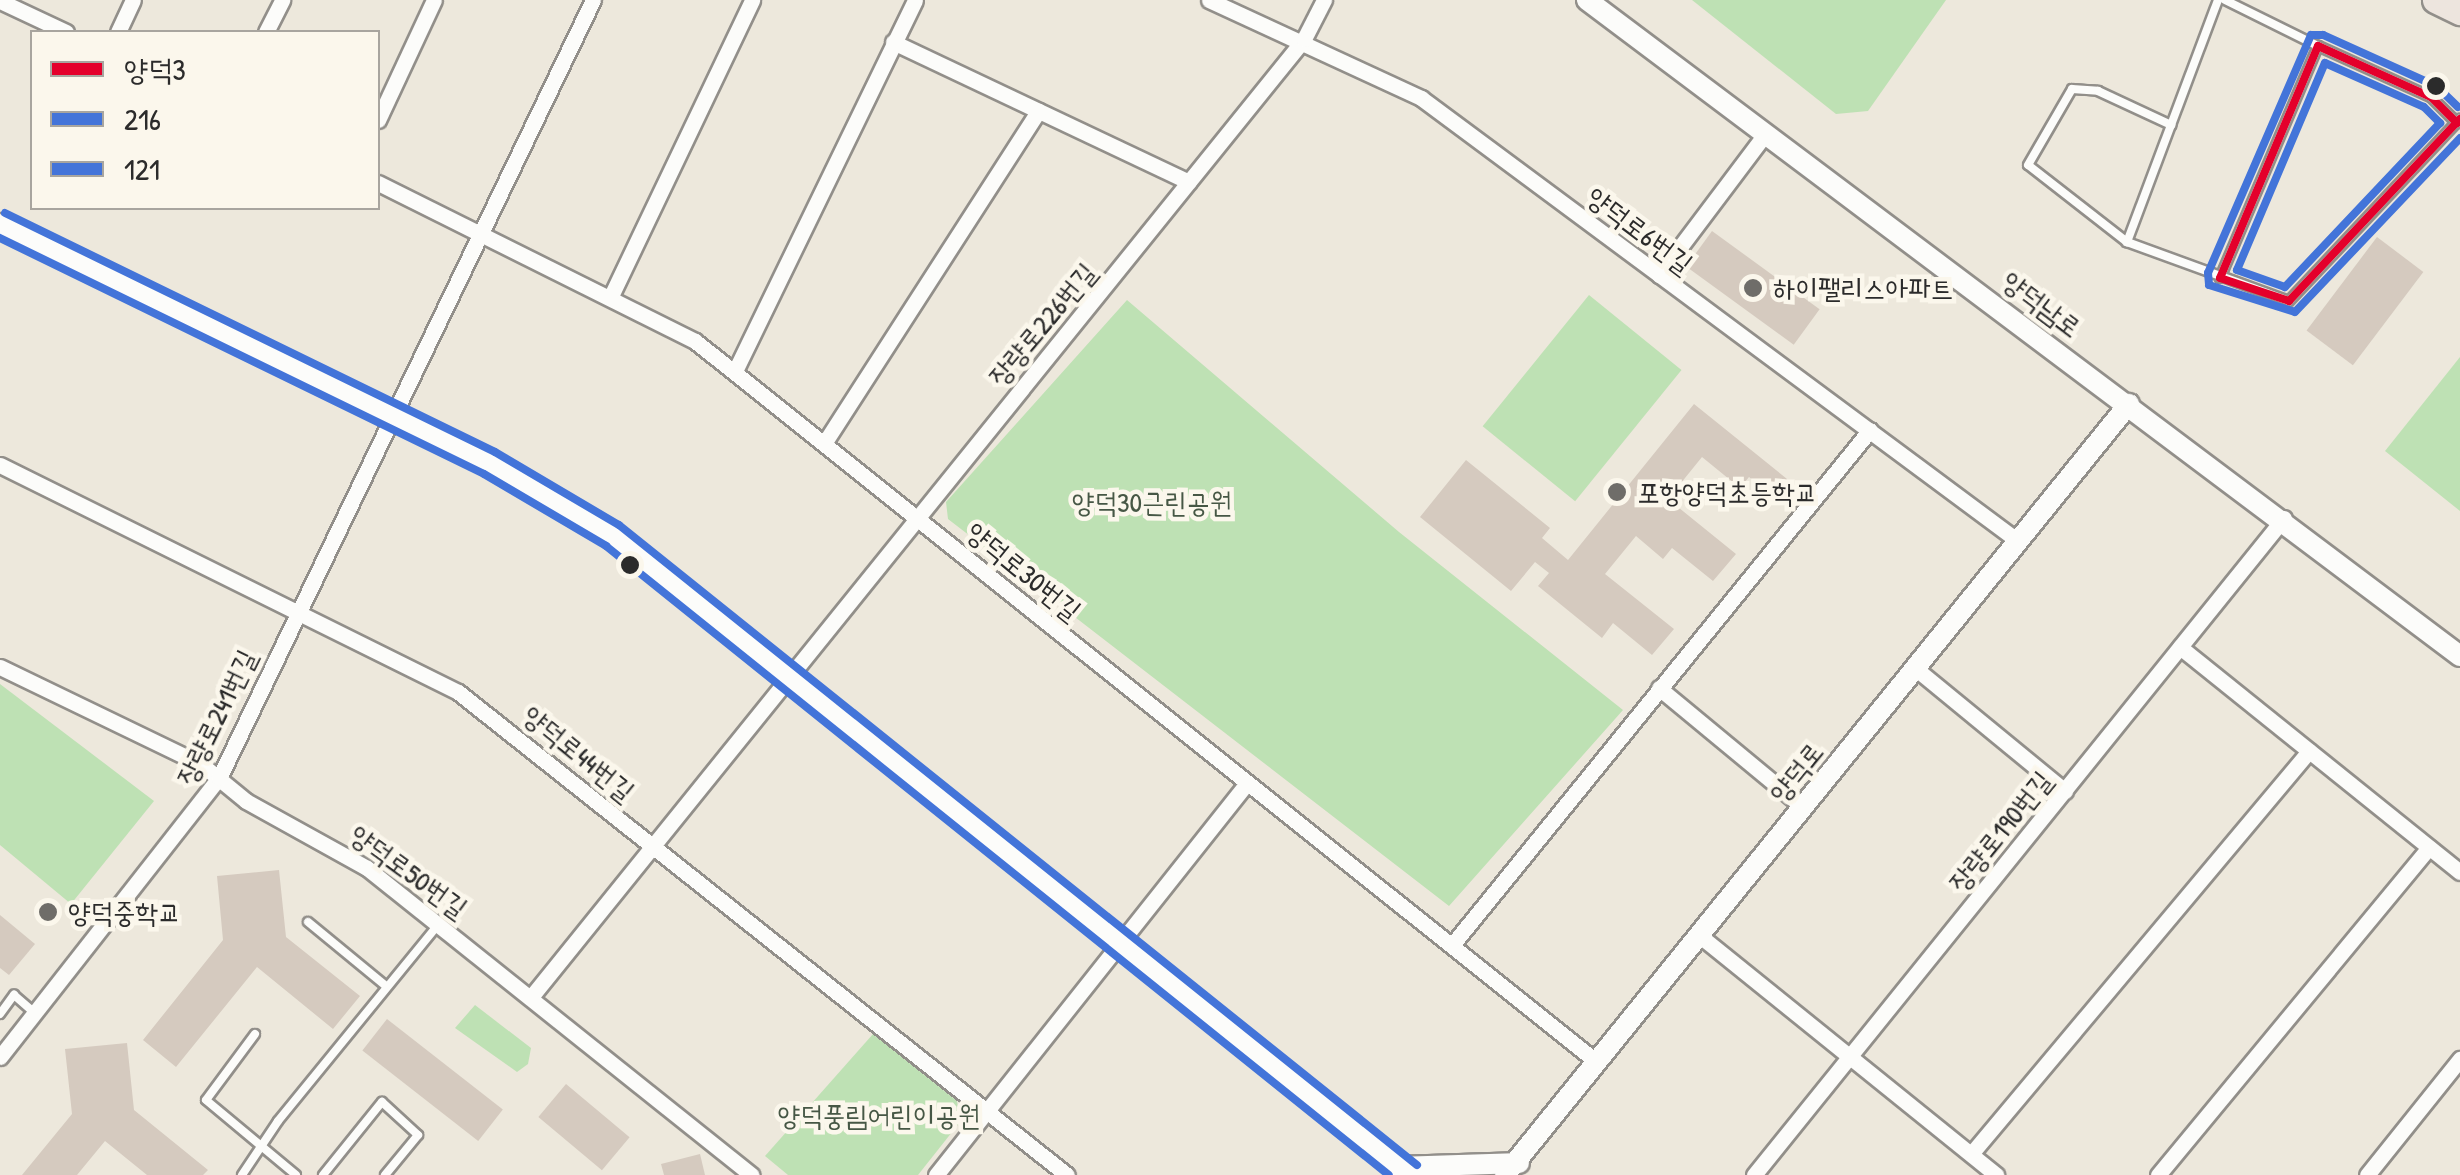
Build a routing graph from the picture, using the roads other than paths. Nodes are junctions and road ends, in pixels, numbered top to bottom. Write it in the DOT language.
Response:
graph roads {
  1 [pos="134,0"];
  2 [pos="282,0"];
  3 [pos="434,0"];
  4 [pos="592,0"];
  5 [pos="752,0"];
  6 [pos="914,0"];
  7 [pos="1209,0"];
  8 [pos="1324,0"];
  9 [pos="1587,0"];
  10 [pos="2222,0"];
  11 [pos="2435,0"];
  12 [pos="0,2"];
  13 [pos="2460,12"];
  14 [pos="62,30"];
  15 [pos="119,30"];
  16 [pos="267,30"];
  17 [pos="1304,40"];
  18 [pos="893,42"];
  19 [pos="2318,46"];
  20 [pos="1038,111"];
  21 [pos="380,116"];
  22 [pos="2458,121"];
  23 [pos="2171,125"];
  24 [pos="1766,133"];
  25 [pos="1189,182"];
  26 [pos="380,185"];
  27 [pos="0,224"];
  28 [pos="477,233"];
  29 [pos="2126,242"];
  30 [pos="1659,275"];
  31 [pos="2220,278"];
  32 [pos="611,296"];
  33 [pos="736,371"];
  34 [pos="2129,404"];
  35 [pos="389,414"];
  36 [pos="1870,430"];
  37 [pos="825,442"];
  38 [pos="0,465"];
  39 [pos="916,516"];
  40 [pos="2284,518"];
  41 [pos="2018,540"];
  42 [pos="295,607"];
  43 [pos="2180,648"];
  44 [pos="2460,656"];
  45 [pos="0,667"];
  46 [pos="1915,668"];
  47 [pos="792,676"];
  48 [pos="1658,688"];
  49 [pos="2309,751"];
  50 [pos="218,778"];
  51 [pos="1247,783"];
  52 [pos="2065,791"];
  53 [pos="1803,807"];
  54 [pos="655,846"];
  55 [pos="2429,848"];
  56 [pos="2460,872"];
  57 [pos="308,922"];
  58 [pos="440,923"];
  59 [pos="1699,936"];
  60 [pos="1119,938"];
  61 [pos="1452,945"];
  62 [pos="386,986"];
  63 [pos="531,997"];
  64 [pos="35,1013"];
  65 [pos="0,1014"];
  66 [pos="255,1034"];
  67 [pos="0,1057"];
  68 [pos="1850,1057"];
  69 [pos="2460,1059"];
  70 [pos="1597,1062"];
  71 [pos="986,1110"];
  72 [pos="262,1146"];
  73 [pos="1971,1154"];
  74 [pos="1514,1170"];
  75 [pos="1403,1172"];
  76 [pos="242,1175"];
  77 [pos="296,1175"];
  78 [pos="323,1175"];
  79 [pos="385,1175"];
  80 [pos="751,1175"];
  81 [pos="936,1175"];
  82 [pos="1067,1175"];
  83 [pos="1754,1175"];
  84 [pos="1996,1175"];
  85 [pos="2158,1175"];
  86 [pos="2367,1175"];
  1 -- 15 [label="street"];
  2 -- 16 [label="street"];
  3 -- 21 [label="street"];
  4 -- 28 [label="street, 장량로241번길"];
  5 -- 32 [label="street"];
  6 -- 18 [label="street"];
  7 -- 17 [label="street, 양덕로6번길"];
  8 -- 17 [label="street, 장량로226번길"];
  9 -- 24 [label="street, 양덕남로"];
  10 -- 19 [label="lane"];
  10 -- 23 [label="lane"];
  11 -- 13 [label="main road"];
  12 -- 14 [label="street"];
  17 -- 25 [label="street, 장량로226번길"];
  17 -- 30 [label="street, 양덕로6번길"];
  18 -- 20 [label="street"];
  18 -- 33 [label="street"];
  19 -- 22 [label="lane"];
  19 -- 31 [label="lane"];
  20 -- 25 [label="street"];
  20 -- 37 [label="street"];
  22 -- 31 [label="lane"];
  23 -- 29 [label="lane"];
  23 -- 29 [label="lane"];
  24 -- 30 [label="street"];
  24 -- 34 [label="street, 양덕남로"];
  25 -- 39 [label="street, 장량로226번길"];
  26 -- 28 [label="street, 양덕로30번길"];
  27 -- 35 [label="street"];
  28 -- 32 [label="street, 양덕로30번길"];
  28 -- 35 [label="street, 장량로241번길"];
  29 -- 31 [label="lane"];
  30 -- 36 [label="street, 양덕로6번길"];
  32 -- 33 [label="street, 양덕로30번길"];
  33 -- 37 [label="street, 양덕로30번길"];
  34 -- 40 [label="street, 양덕남로"];
  34 -- 41 [label="street, 양덕로"];
  35 -- 42 [label="street, 장량로241번길"];
  35 -- 47 [label="street"];
  36 -- 41 [label="street, 양덕로6번길"];
  36 -- 48 [label="street"];
  37 -- 39 [label="street, 양덕로30번길"];
  38 -- 42 [label="street, 양덕로44번길"];
  39 -- 47 [label="street, 장량로226번길"];
  39 -- 51 [label="street, 양덕로30번길"];
  40 -- 43 [label="street, 장량로190번길"];
  40 -- 44 [label="street, 양덕남로"];
  41 -- 46 [label="street, 양덕로"];
  42 -- 50 [label="street, 장량로241번길"];
  42 -- 54 [label="street, 양덕로44번길"];
  43 -- 49 [label="street"];
  43 -- 52 [label="street, 장량로190번길"];
  45 -- 50 [label="street, 양덕로50번길"];
  46 -- 52 [label="street"];
  46 -- 53 [label="street, 양덕로"];
  47 -- 54 [label="street, 장량로226번길"];
  47 -- 60 [label="street"];
  48 -- 53 [label="street"];
  48 -- 61 [label="street"];
  49 -- 55 [label="street"];
  49 -- 73 [label="street"];
  50 -- 58 [label="street, 양덕로50번길"];
  50 -- 64 [label="street, 장량로241번길"];
  51 -- 60 [label="street"];
  51 -- 61 [label="street, 양덕로30번길"];
  52 -- 68 [label="street, 장량로190번길"];
  53 -- 59 [label="street, 양덕로"];
  54 -- 63 [label="street, 장량로226번길"];
  54 -- 71 [label="street, 양덕로44번길"];
  55 -- 56 [label="street"];
  55 -- 85 [label="street"];
  57 -- 62 [label="lane"];
  58 -- 62 [label="lane"];
  58 -- 63 [label="street, 양덕로50번길"];
  59 -- 68 [label="street"];
  59 -- 70 [label="street, 양덕로"];
  60 -- 71 [label="street"];
  60 -- 75 [label="street"];
  61 -- 70 [label="street, 양덕로30번길"];
  62 -- 72 [label="lane"];
  63 -- 80 [label="street, 양덕로50번길"];
  64 -- 65 [label="lane"];
  64 -- 67 [label="street, 장량로241번길"];
  66 -- 72 [label="lane"];
  68 -- 73 [label="street"];
  68 -- 83 [label="street, 장량로190번길"];
  69 -- 86 [label="street"];
  70 -- 74 [label="street, 양덕로"];
  71 -- 81 [label="street"];
  71 -- 82 [label="street, 양덕로44번길"];
  72 -- 76 [label="lane"];
  72 -- 77 [label="lane"];
  73 -- 84 [label="street"];
  74 -- 75 [label="street"];
  78 -- 79 [label="lane"];
}
